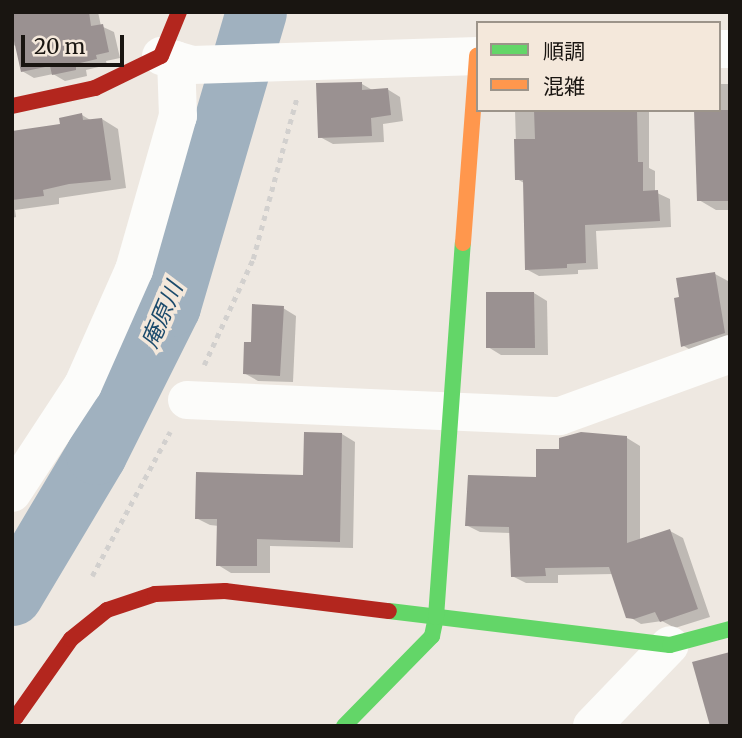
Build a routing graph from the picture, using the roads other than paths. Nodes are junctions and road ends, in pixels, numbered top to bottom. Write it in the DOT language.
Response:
graph roads {
  1 [pos="178,12"];
  2 [pos="476,56"];
  3 [pos="176,60"];
  4 [pos="476,69"];
  5 [pos="12,106"];
  6 [pos="730,355"];
  7 [pos="187,400"];
  8 [pos="450,410"];
  9 [pos="12,493"];
  10 [pos="436,617"];
  11 [pos="730,629"];
  12 [pos="670,645"];
  13 [pos="12,716"];
  14 [pos="344,726"];
  15 [pos="592,726"];
  1 -- 3 [label="street"];
  2 -- 3 [label="street"];
  3 -- 5 [label="street"];
  3 -- 9 [label="street"];
  4 -- 8 [label="street"];
  6 -- 8 [label="street"];
  7 -- 8 [label="street"];
  8 -- 10 [label="street"];
  10 -- 12 [label="street"];
  10 -- 13 [label="street"];
  10 -- 14 [label="street"];
  11 -- 12 [label="street"];
  12 -- 15 [label="street"];
}
